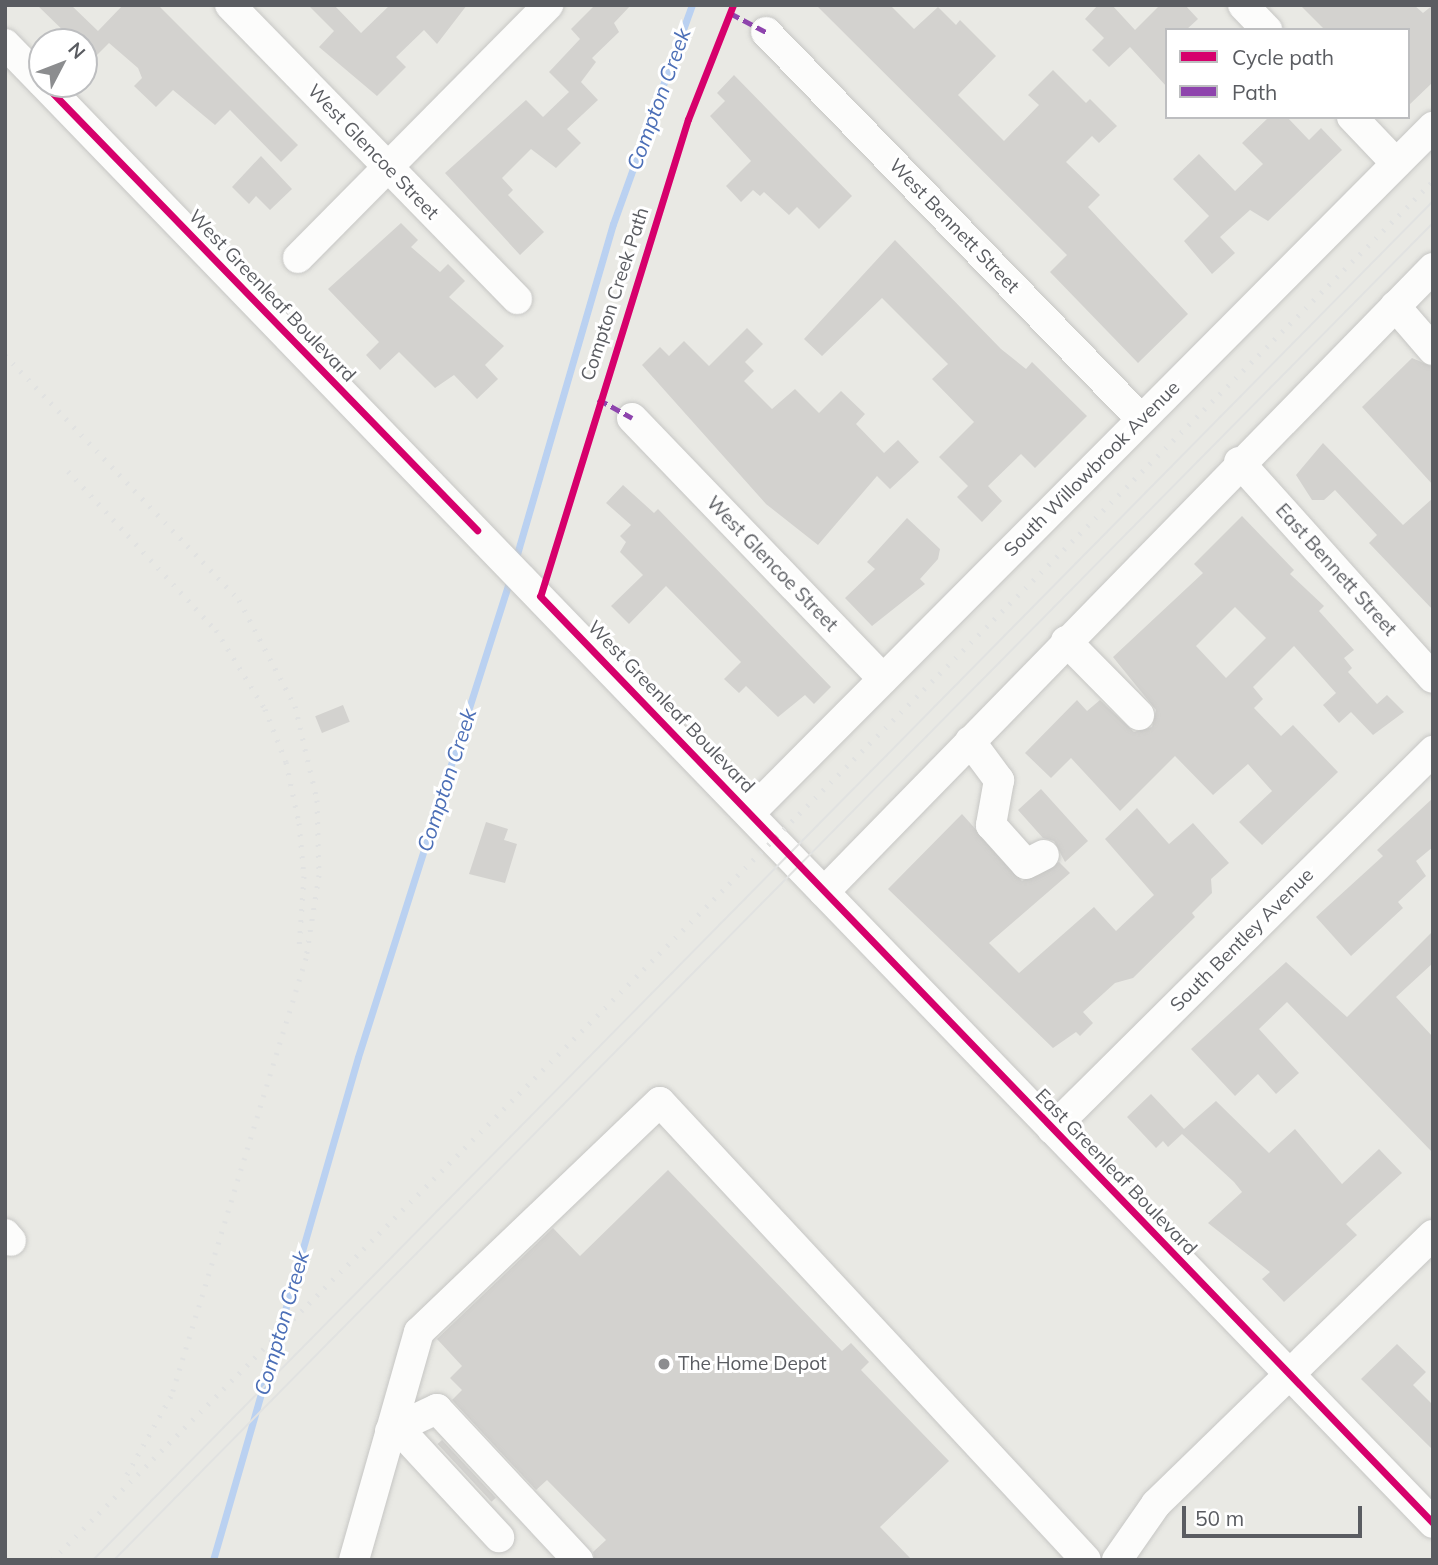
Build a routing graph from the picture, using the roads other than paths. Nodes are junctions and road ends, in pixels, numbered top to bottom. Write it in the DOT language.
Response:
graph roads {
  1 [pos="230,5"];
  2 [pos="548,5"];
  3 [pos="1244,5"];
  4 [pos="1265,28"];
  5 [pos="766,32"];
  6 [pos="5,44"];
  7 [pos="28,68"];
  8 [pos="58,98"];
  9 [pos="1354,119"];
  10 [pos="1433,127"];
  11 [pos="1396,163"];
  12 [pos="387,167"];
  13 [pos="298,258"];
  14 [pos="1433,268"];
  15 [pos="517,299"];
  16 [pos="1395,306"];
  17 [pos="1433,350"];
  18 [pos="632,418"];
  19 [pos="1141,419"];
  20 [pos="1239,463"];
  21 [pos="1066,641"];
  22 [pos="1433,678"];
  23 [pos="883,679"];
  24 [pos="1139,715"];
  25 [pos="970,741"];
  26 [pos="1433,751"];
  27 [pos="751,812"];
  28 [pos="777,841"];
  29 [pos="1044,855"];
  30 [pos="824,892"];
  31 [pos="1052,1129"];
  32 [pos="1433,1235"];
  33 [pos="1292,1375"];
  34 [pos="394,1429"];
  35 [pos="1433,1523"];
  36 [pos="499,1537"];
  37 [pos="1078,1557"];
  38 [pos="354,1560"];
  39 [pos="578,1560"];
  40 [pos="1116,1560"];
  1 -- 12 [label="street, West Glencoe Street"];
  2 -- 12 [label="street"];
  3 -- 4 [label="street"];
  5 -- 19 [label="street, West Bennett Street"];
  6 -- 7 [label="street, West Greenleaf Boulevard"];
  8 -- 27 [label="street, West Greenleaf Boulevard"];
  9 -- 11 [label="street"];
  10 -- 11 [label="street, South Willowbrook Avenue"];
  11 -- 19 [label="street, South Willowbrook Avenue"];
  12 -- 13 [label="street"];
  12 -- 15 [label="street, West Glencoe Street"];
  14 -- 16 [label="street"];
  16 -- 17 [label="street"];
  16 -- 20 [label="street"];
  18 -- 23 [label="street, West Glencoe Street"];
  19 -- 23 [label="street, South Willowbrook Avenue"];
  20 -- 21 [label="street"];
  20 -- 22 [label="street, East Bennett Street"];
  21 -- 24 [label="street"];
  21 -- 25 [label="street"];
  23 -- 27 [label="street, South Willowbrook Avenue"];
  25 -- 29 [label="street"];
  25 -- 30 [label="street"];
  26 -- 31 [label="street, South Bentley Avenue"];
  27 -- 28 [label="street, West Greenleaf Boulevard"];
  28 -- 30 [label="street, East Greenleaf Boulevard"];
  30 -- 31 [label="street, East Greenleaf Boulevard"];
  31 -- 33 [label="street, East Greenleaf Boulevard"];
  32 -- 33 [label="street"];
  33 -- 35 [label="street, East Greenleaf Boulevard"];
  33 -- 40 [label="street"];
  34 -- 36 [label="street"];
  34 -- 37 [label="street"];
  34 -- 38 [label="street"];
  34 -- 39 [label="street"];
}
